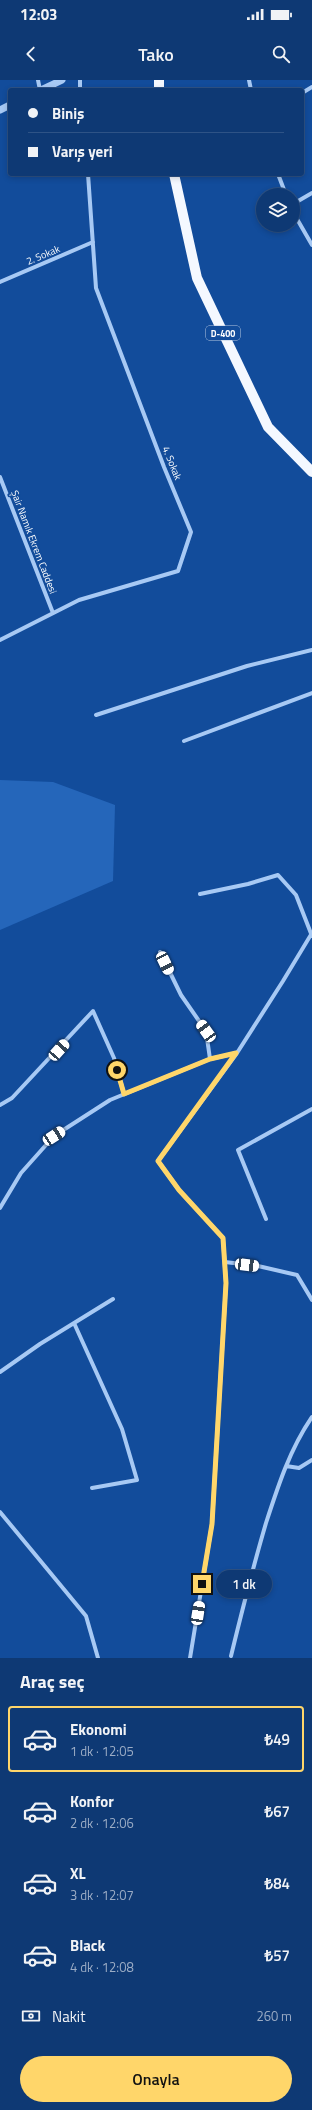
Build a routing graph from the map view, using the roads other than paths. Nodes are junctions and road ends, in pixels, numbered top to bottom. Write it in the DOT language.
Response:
graph roads {
  1 [pos="62,80"];
  2 [pos="45,88"];
  3 [pos="88,176"];
  4 [pos="174,176"];
  5 [pos="279,176"];
  6 [pos="283,188"];
  7 [pos="312,193"];
  8 [pos="300,200"];
  9 [pos="300,224"];
  10 [pos="93,242"];
  11 [pos="312,245"];
  12 [pos="0,282"];
  13 [pos="312,472"];
  14 [pos="0,477"];
  15 [pos="53,613"];
  16 [pos="0,640"];
  17 [pos="312,650"];
  18 [pos="312,693"];
  19 [pos="96,715"];
  20 [pos="184,742"];
  21 [pos="200,894"];
  22 [pos="312,934"];
  23 [pos="160,952"];
  24 [pos="236,1053"];
  25 [pos="210,1059"];
  26 [pos="124,1094"];
  27 [pos="0,1105"];
  28 [pos="312,1109"];
  29 [pos="0,1208"];
  30 [pos="266,1218"];
  31 [pos="225,1262"];
  32 [pos="113,1300"];
  33 [pos="312,1300"];
  34 [pos="74,1323"];
  35 [pos="0,1372"];
  36 [pos="312,1417"];
  37 [pos="312,1460"];
  38 [pos="286,1466"];
  39 [pos="92,1488"];
  40 [pos="0,1512"];
  41 [pos="231,1656"];
  42 [pos="98,1658"];
  43 [pos="190,1658"];
  1 -- 2 [label="street"];
  3 -- 10 [label="street, 4. Sokak"];
  4 -- 13 [label="main road, D-400"];
  5 -- 6 [label="street"];
  7 -- 8 [label="street"];
  9 -- 11 [label="street"];
  10 -- 12 [label="street, 2. Sokak"];
  10 -- 15 [label="street, 4. Sokak"];
  14 -- 15 [label="street, Şair Namık Ekrem Caddesi"];
  15 -- 16 [label="street, 4. Sokak"];
  17 -- 19 [label="street"];
  18 -- 20 [label="street"];
  21 -- 22 [label="street"];
  22 -- 24 [label="street"];
  23 -- 25 [label="street"];
  24 -- 25 [label="street"];
  24 -- 31 [label="street"];
  25 -- 26 [label="street"];
  26 -- 27 [label="street"];
  26 -- 29 [label="street"];
  28 -- 30 [label="street"];
  31 -- 33 [label="street"];
  31 -- 43 [label="street"];
  32 -- 34 [label="street"];
  34 -- 35 [label="street"];
  34 -- 39 [label="street"];
  36 -- 38 [label="street"];
  37 -- 38 [label="street"];
  38 -- 41 [label="street"];
  40 -- 42 [label="street"];
}
